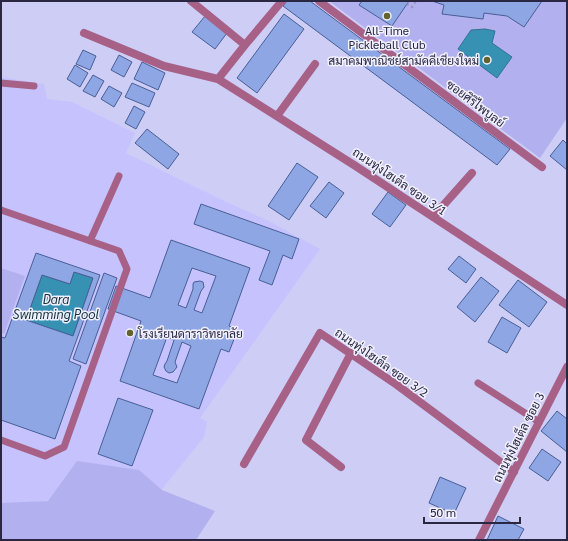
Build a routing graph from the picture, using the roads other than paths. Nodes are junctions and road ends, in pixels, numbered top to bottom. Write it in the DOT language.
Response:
graph roads {
  1 [pos="191,1"];
  2 [pos="282,1"];
  3 [pos="318,1"];
  4 [pos="84,33"];
  5 [pos="245,45"];
  6 [pos="315,64"];
  7 [pos="218,79"];
  8 [pos="1,83"];
  9 [pos="34,86"];
  10 [pos="278,116"];
  11 [pos="542,167"];
  12 [pos="472,173"];
  13 [pos="119,176"];
  14 [pos="1,210"];
  15 [pos="433,217"];
  16 [pos="90,241"];
  17 [pos="567,305"];
  18 [pos="351,353"];
  19 [pos="567,367"];
  20 [pos="478,383"];
  21 [pos="539,422"];
  22 [pos="1,440"];
  23 [pos="244,464"];
  24 [pos="341,467"];
  25 [pos="514,472"];
  26 [pos="479,540"];
  1 -- 5 [label="street"];
  2 -- 5 [label="street"];
  3 -- 11 [label="street, ซอยศิริไพบูลย์"];
  4 -- 7 [label="street, ถนนทุ่งโฮเต็ล ซอย 3/1"];
  5 -- 7 [label="street"];
  6 -- 10 [label="street"];
  7 -- 10 [label="street, ถนนทุ่งโฮเต็ล ซอย 3/1"];
  8 -- 9 [label="lane"];
  10 -- 15 [label="street, ถนนทุ่งโฮเต็ล ซอย 3/1"];
  12 -- 15 [label="street"];
  13 -- 16 [label="lane"];
  14 -- 16 [label="lane"];
  15 -- 17 [label="street, ถนนทุ่งโฮเต็ล ซอย 3/1"];
  16 -- 22 [label="lane"];
  18 -- 23 [label="street, ถนนทุ่งโฮเต็ล ซอย 3/2"];
  18 -- 24 [label="street"];
  18 -- 25 [label="street, ถนนทุ่งโฮเต็ล ซอย 3/2"];
  19 -- 21 [label="street, ถนนทุ่งโฮเต็ล ซอย 3"];
  20 -- 21 [label="lane"];
  21 -- 25 [label="street, ถนนทุ่งโฮเต็ล ซอย 3"];
  25 -- 26 [label="street, ถนนทุ่งโฮเต็ล ซอย 3"];
}
